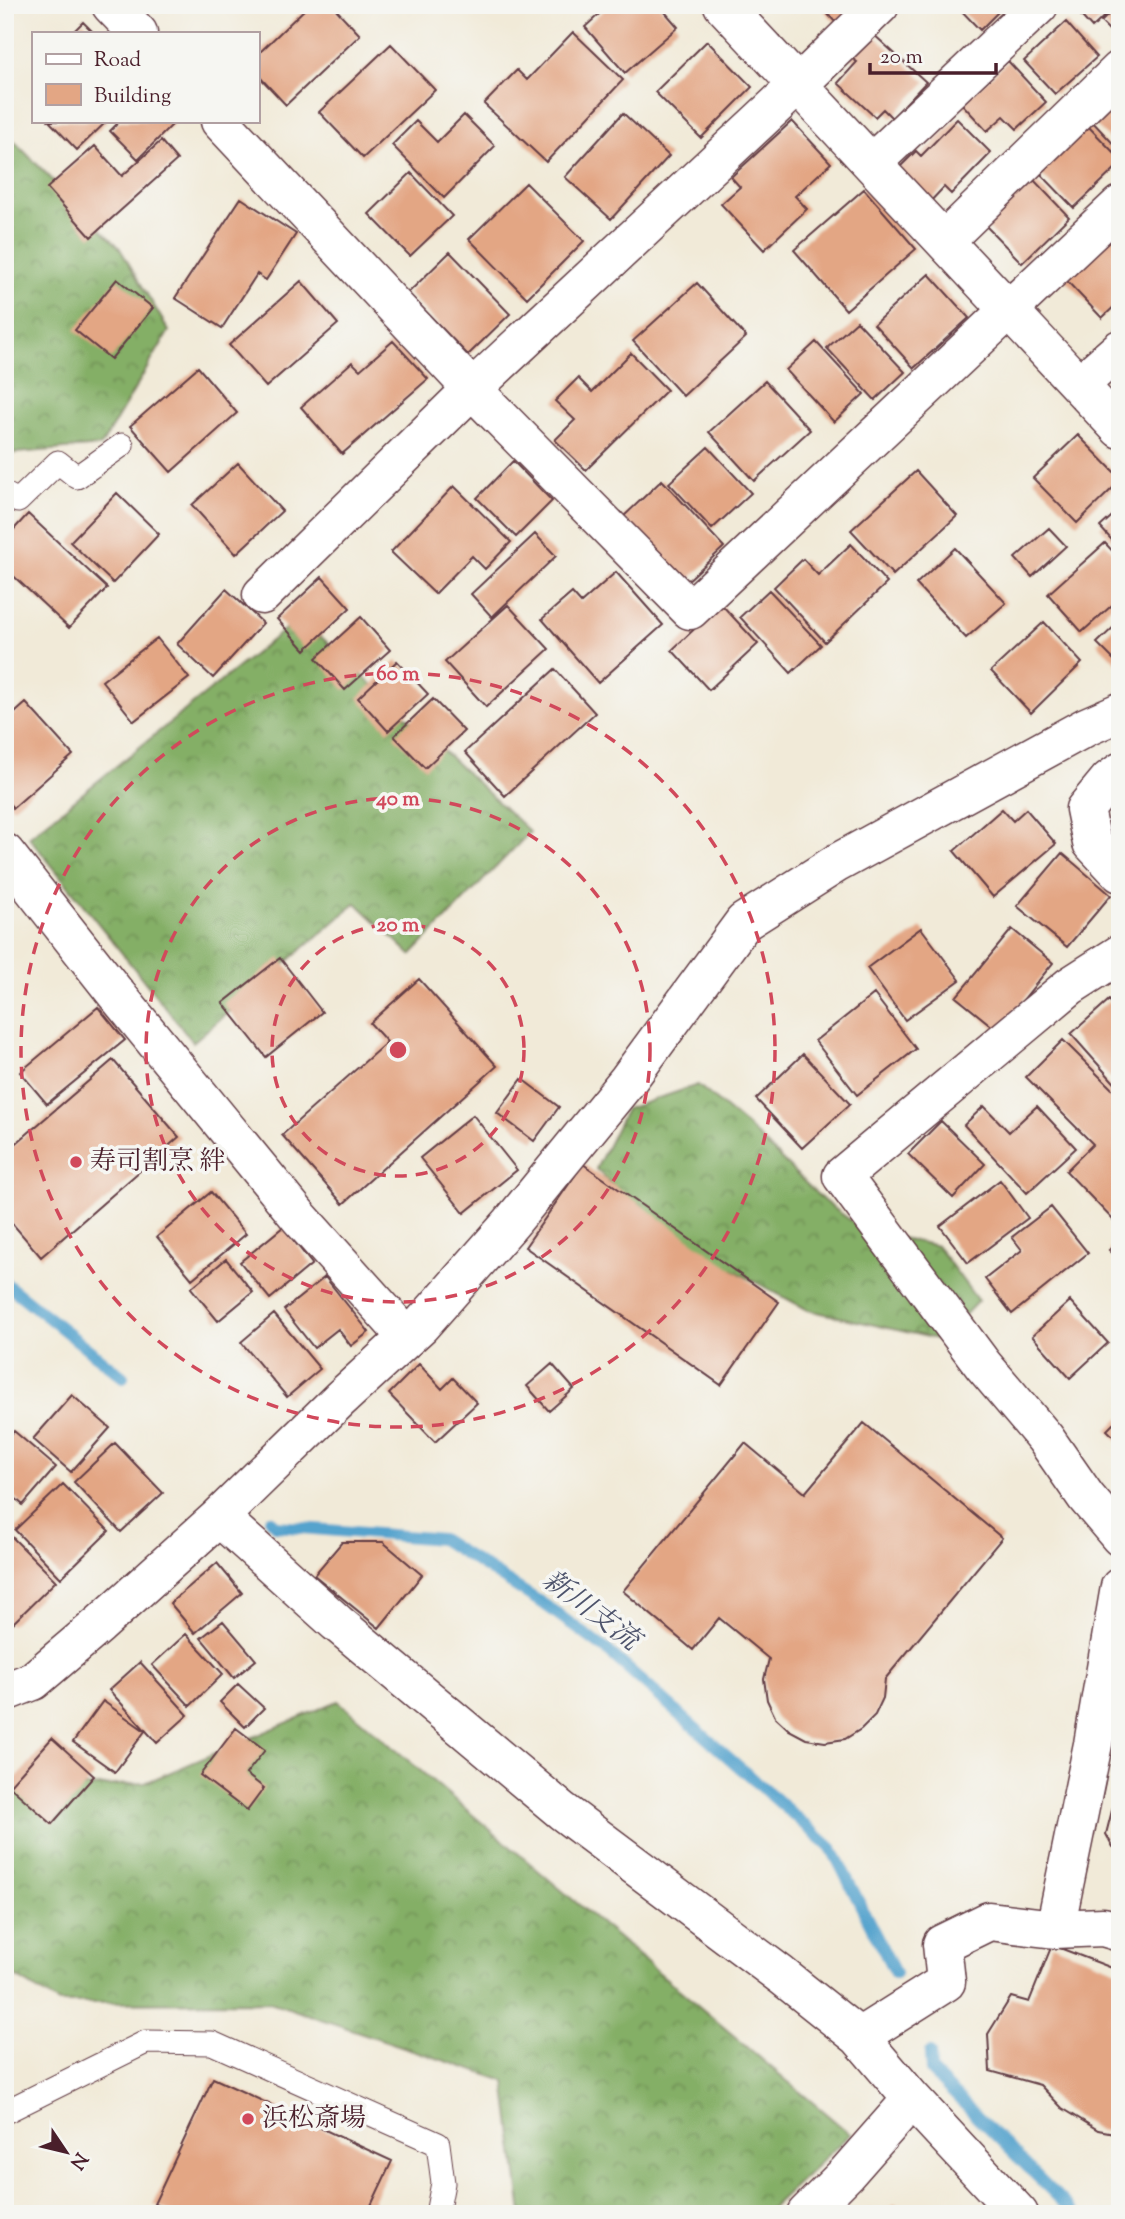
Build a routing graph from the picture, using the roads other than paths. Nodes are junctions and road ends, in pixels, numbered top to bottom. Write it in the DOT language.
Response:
graph roads {
  1 [pos="111,5"];
  2 [pos="723,5"];
  3 [pos="880,5"];
  4 [pos="1039,5"];
  5 [pos="137,32"];
  6 [pos="1120,70"];
  7 [pos="799,84"];
  8 [pos="221,122"];
  9 [pos="872,163"];
  10 [pos="1120,205"];
  11 [pos="944,241"];
  12 [pos="1008,310"];
  13 [pos="1120,349"];
  14 [pos="1079,386"];
  15 [pos="472,389"];
  16 [pos="1120,429"];
  17 [pos="122,445"];
  18 [pos="5,494"];
  19 [pos="262,595"];
  20 [pos="1120,712"];
  21 [pos="1120,772"];
  22 [pos="6,856"];
  23 [pos="1120,873"];
  24 [pos="1120,954"];
  25 [pos="407,1337"];
  26 [pos="219,1517"];
  27 [pos="1120,1537"];
  28 [pos="1120,1587"];
  29 [pos="5,1692"];
  30 [pos="1055,1929"];
  31 [pos="1120,1933"];
  32 [pos="859,2038"];
  33 [pos="912,2099"];
  34 [pos="5,2112"];
  35 [pos="437,2214"];
  36 [pos="806,2214"];
  37 [pos="1019,2214"];
  1 -- 5 [label="street"];
  2 -- 7 [label="street"];
  3 -- 7 [label="street"];
  4 -- 9 [label="street"];
  6 -- 11 [label="street"];
  7 -- 9 [label="street"];
  7 -- 15 [label="street"];
  8 -- 15 [label="street"];
  9 -- 11 [label="street"];
  10 -- 12 [label="street"];
  11 -- 12 [label="street"];
  12 -- 14 [label="street"];
  12 -- 15 [label="street"];
  13 -- 14 [label="street"];
  14 -- 16 [label="street"];
  15 -- 19 [label="street"];
  17 -- 18 [label="lane"];
  20 -- 25 [label="street"];
  21 -- 23 [label="street"];
  22 -- 25 [label="street"];
  24 -- 27 [label="street"];
  25 -- 26 [label="street"];
  26 -- 29 [label="street"];
  26 -- 32 [label="street"];
  28 -- 30 [label="street"];
  30 -- 31 [label="street"];
  30 -- 32 [label="street"];
  32 -- 33 [label="street"];
  33 -- 36 [label="street"];
  33 -- 37 [label="street"];
  34 -- 35 [label="lane"];
}
